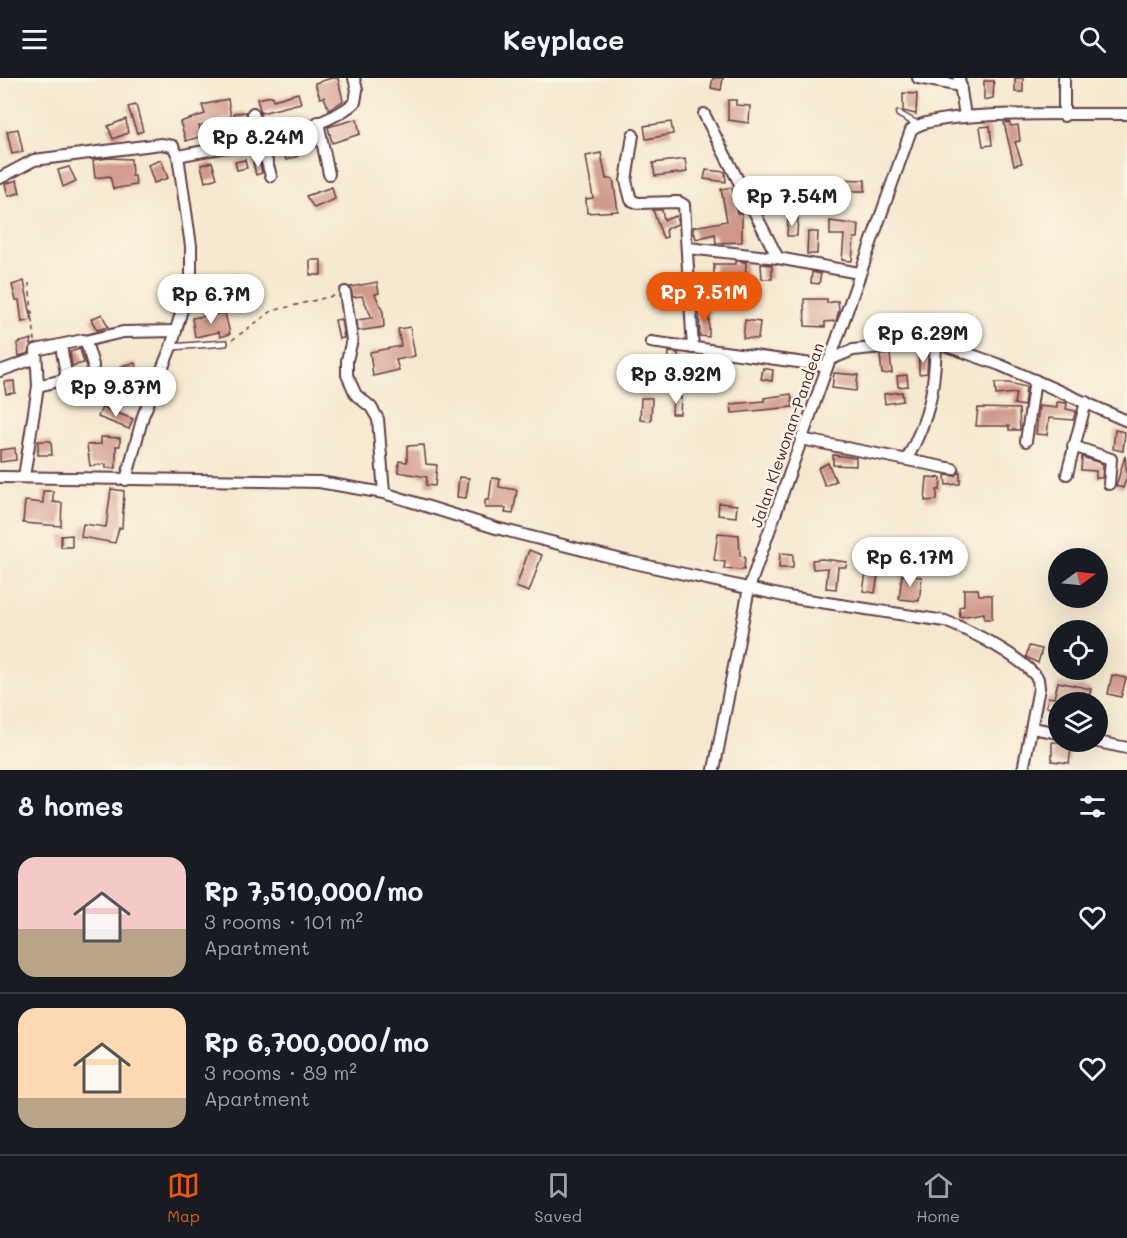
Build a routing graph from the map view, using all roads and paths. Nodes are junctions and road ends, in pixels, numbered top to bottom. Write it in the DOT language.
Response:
graph roads {
  1 [pos="354,78"];
  2 [pos="918,78"];
  3 [pos="1064,78"];
  4 [pos="960,82"];
  5 [pos="253,113"];
  6 [pos="704,114"];
  7 [pos="898,114"];
  8 [pos="1127,114"];
  9 [pos="965,116"];
  10 [pos="1064,116"];
  11 [pos="318,122"];
  12 [pos="919,123"];
  13 [pos="633,135"];
  14 [pos="260,139"];
  15 [pos="178,156"];
  16 [pos="329,174"];
  17 [pos="271,176"];
  18 [pos="0,178"];
  19 [pos="688,248"];
  20 [pos="778,258"];
  21 [pos="859,273"];
  22 [pos="29,283"];
  23 [pos="345,292"];
  24 [pos="839,330"];
  25 [pos="176,331"];
  26 [pos="85,341"];
  27 [pos="651,342"];
  28 [pos="225,343"];
  29 [pos="936,344"];
  30 [pos="61,346"];
  31 [pos="171,347"];
  32 [pos="693,348"];
  33 [pos="852,350"];
  34 [pos="36,354"];
  35 [pos="828,363"];
  36 [pos="0,371"];
  37 [pos="67,379"];
  38 [pos="1035,380"];
  39 [pos="38,386"];
  40 [pos="1086,402"];
  41 [pos="1127,421"];
  42 [pos="801,439"];
  43 [pos="1026,441"];
  44 [pos="1073,446"];
  45 [pos="907,459"];
  46 [pos="953,469"];
  47 [pos="1067,474"];
  48 [pos="0,477"];
  49 [pos="24,477"];
  50 [pos="126,480"];
  51 [pos="1109,484"];
  52 [pos="384,493"];
  53 [pos="749,588"];
  54 [pos="1032,728"];
  55 [pos="1048,732"];
  56 [pos="1108,744"];
  57 [pos="1127,748"];
  58 [pos="714,770"];
  59 [pos="1023,770"];
  1 -- 11 [label="street"];
  2 -- 4 [label="street"];
  3 -- 10 [label="street"];
  4 -- 9 [label="street"];
  5 -- 14 [label="street"];
  6 -- 20 [label="street"];
  7 -- 12 [label="lane"];
  8 -- 10 [label="street"];
  9 -- 10 [label="street"];
  9 -- 12 [label="street"];
  11 -- 14 [label="street"];
  11 -- 16 [label="street"];
  12 -- 21 [label="street, Jalan Klewonan-Pandean"];
  13 -- 19 [label="street"];
  14 -- 15 [label="street"];
  14 -- 17 [label="street"];
  15 -- 18 [label="street"];
  15 -- 25 [label="street"];
  19 -- 20 [label="street"];
  19 -- 32 [label="street"];
  20 -- 21 [label="street"];
  21 -- 24 [label="street, Jalan Klewonan-Pandean"];
  22 -- 34 [label="path"];
  23 -- 28 [label="path"];
  23 -- 52 [label="street"];
  24 -- 33 [label="street"];
  24 -- 35 [label="street, Jalan Klewonan-Pandean"];
  25 -- 26 [label="street"];
  25 -- 31 [label="street"];
  26 -- 30 [label="street"];
  26 -- 37 [label="street"];
  27 -- 32 [label="street"];
  28 -- 31 [label="lane"];
  29 -- 33 [label="street"];
  29 -- 38 [label="street"];
  29 -- 45 [label="street"];
  30 -- 34 [label="street"];
  30 -- 37 [label="street"];
  31 -- 50 [label="street"];
  32 -- 35 [label="street"];
  33 -- 35 [label="street"];
  34 -- 36 [label="street"];
  34 -- 39 [label="street"];
  35 -- 42 [label="street, Jalan Klewonan-Pandean"];
  37 -- 39 [label="street"];
  38 -- 40 [label="street"];
  38 -- 43 [label="street"];
  39 -- 49 [label="street"];
  40 -- 41 [label="street"];
  40 -- 44 [label="street"];
  42 -- 45 [label="street"];
  42 -- 53 [label="street, Jalan Klewonan-Pandean"];
  44 -- 47 [label="street"];
  44 -- 51 [label="street"];
  45 -- 46 [label="street"];
  48 -- 49 [label="street"];
  49 -- 50 [label="street"];
  50 -- 52 [label="street"];
  52 -- 53 [label="street"];
  53 -- 54 [label="street"];
  53 -- 58 [label="street, Jalan Klewonan-Pandean"];
  54 -- 55 [label="street"];
  54 -- 59 [label="street"];
  56 -- 57 [label="street"];
}
